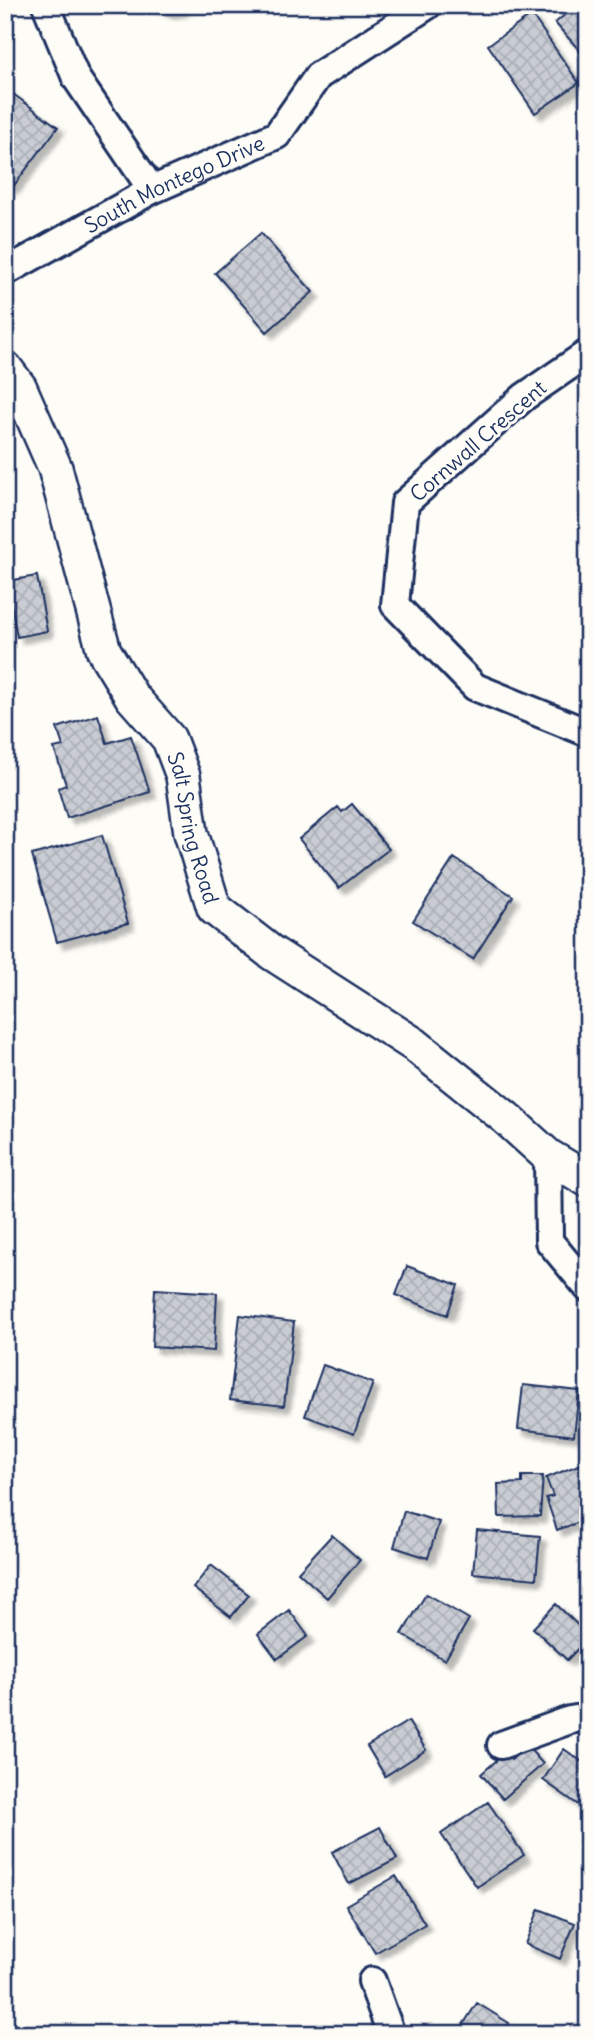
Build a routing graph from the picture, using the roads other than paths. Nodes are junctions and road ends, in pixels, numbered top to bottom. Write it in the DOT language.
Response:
graph roads {
  1 [pos="46,5"];
  2 [pos="428,5"];
  3 [pos="152,190"];
  4 [pos="5,272"];
  5 [pos="588,353"];
  6 [pos="5,368"];
  7 [pos="588,733"];
  8 [pos="548,1156"];
  9 [pos="588,1180"];
  10 [pos="588,1288"];
  11 [pos="588,1717"];
  12 [pos="502,1745"];
  13 [pos="372,1981"];
  14 [pos="391,2034"];
  1 -- 3 [label="street"];
  2 -- 3 [label="street, South Montego Drive"];
  3 -- 4 [label="street, South Montego Drive"];
  5 -- 7 [label="street, Cornwall Crescent"];
  6 -- 8 [label="street, Salt Spring Road"];
  8 -- 9 [label="street, Salt Spring Road"];
  8 -- 10 [label="street"];
  11 -- 12 [label="street"];
  13 -- 14 [label="street"];
}
